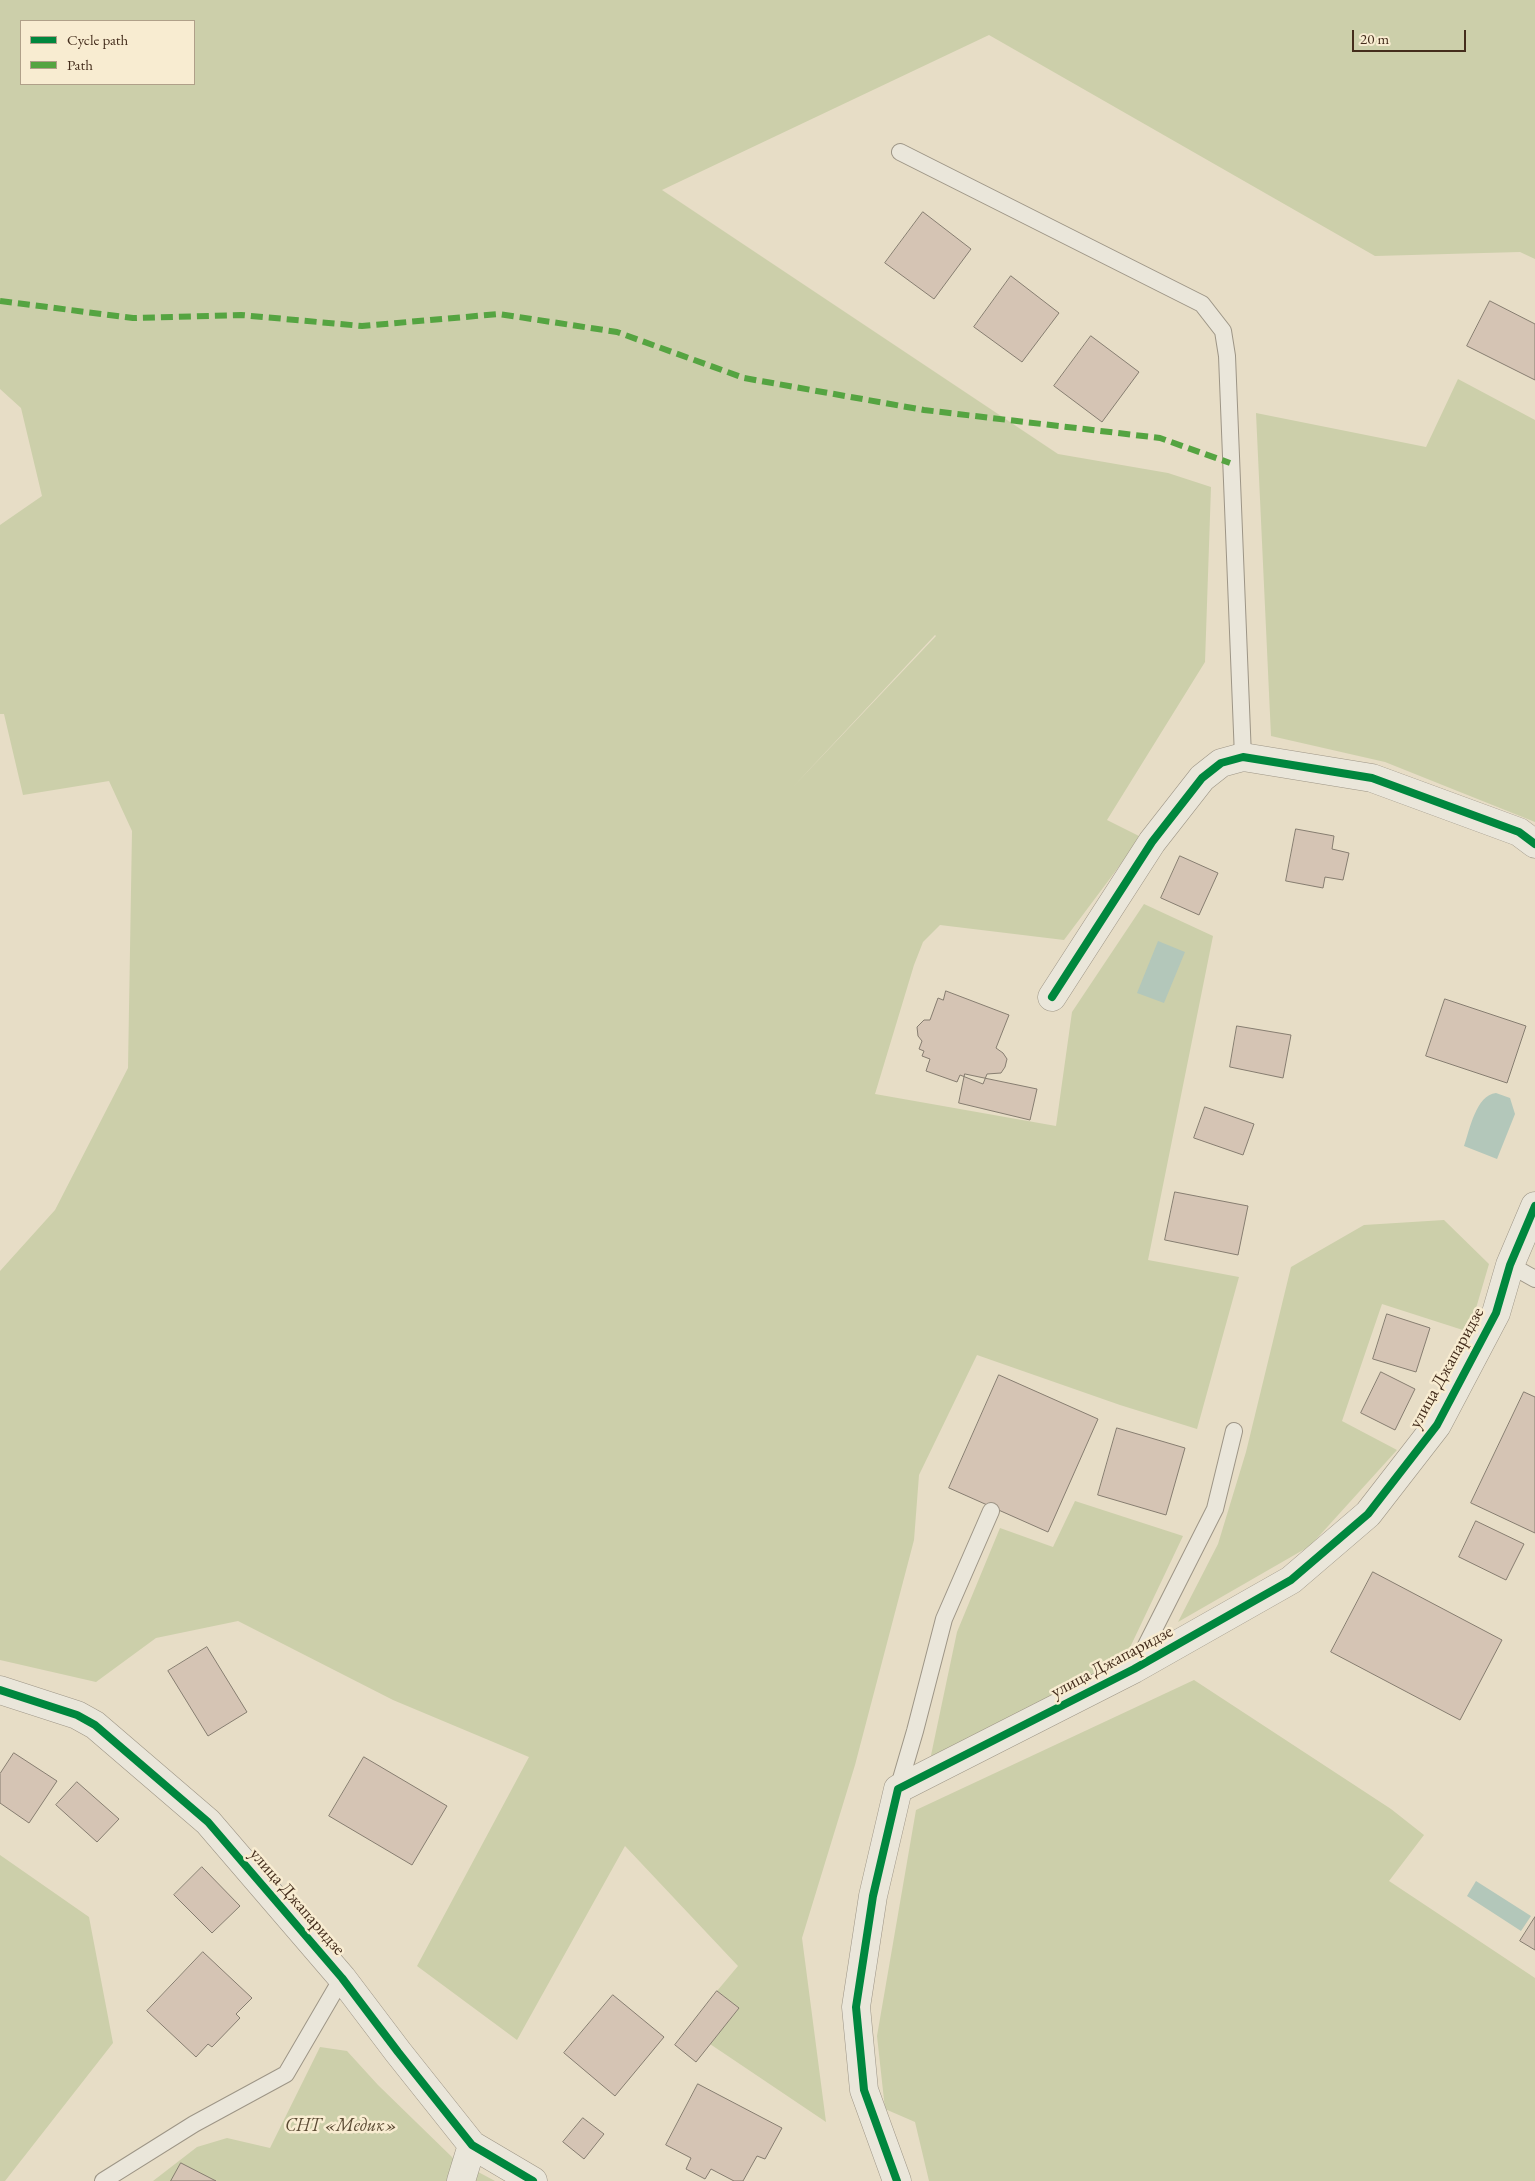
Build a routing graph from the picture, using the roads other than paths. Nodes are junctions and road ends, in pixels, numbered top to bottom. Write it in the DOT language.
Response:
graph roads {
  1 [pos="900,152"];
  2 [pos="1243,757"];
  3 [pos="1535,844"];
  4 [pos="1052,996"];
  5 [pos="1535,1206"];
  6 [pos="1510,1265"];
  7 [pos="1535,1279"];
  8 [pos="1234,1431"];
  9 [pos="991,1511"];
  10 [pos="1134,1669"];
  11 [pos="0,1690"];
  12 [pos="898,1789"];
  13 [pos="342,1978"];
  14 [pos="472,2145"];
  15 [pos="103,2181"];
  16 [pos="461,2181"];
  17 [pos="533,2181"];
  18 [pos="897,2181"];
  1 -- 2 [label="lane"];
  2 -- 3 [label="street"];
  2 -- 4 [label="street"];
  5 -- 6 [label="street, улица Джапаридзе"];
  6 -- 7 [label="lane"];
  6 -- 10 [label="street, улица Джапаридзе"];
  8 -- 10 [label="lane"];
  9 -- 12 [label="lane"];
  10 -- 12 [label="street, улица Джапаридзе"];
  11 -- 13 [label="street, улица Джапаридзе"];
  12 -- 18 [label="street"];
  13 -- 14 [label="street, улица Джапаридзе"];
  13 -- 15 [label="lane"];
  14 -- 16 [label="street"];
  14 -- 17 [label="street, улица Джапаридзе"];
}
